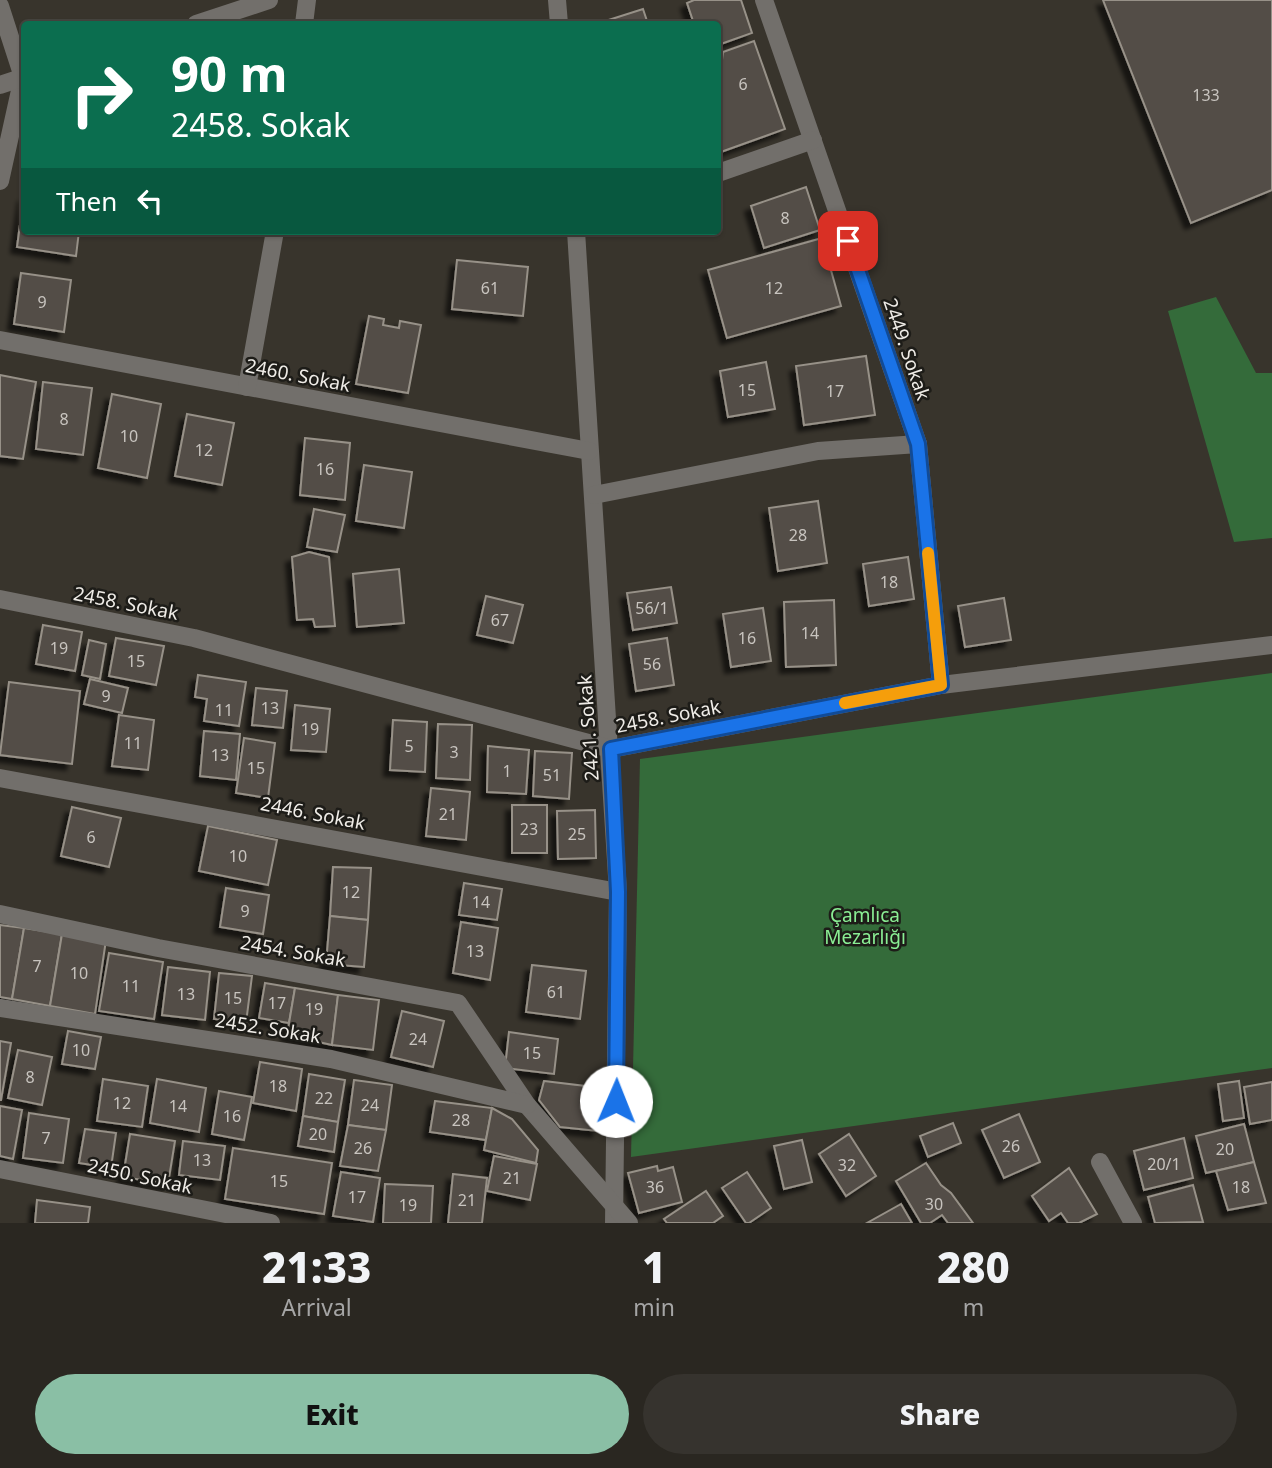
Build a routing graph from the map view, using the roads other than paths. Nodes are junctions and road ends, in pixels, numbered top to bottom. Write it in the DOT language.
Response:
graph roads {
  1 [pos="269,0"];
  2 [pos="307,0"];
  3 [pos="557,0"];
  4 [pos="764,0"];
  5 [pos="0,6"];
  6 [pos="205,21"];
  7 [pos="304,21"];
  8 [pos="559,21"];
  9 [pos="21,68"];
  10 [pos="21,78"];
  11 [pos="0,85"];
  12 [pos="21,90"];
  13 [pos="813,140"];
  14 [pos="721,172"];
  15 [pos="0,181"];
  16 [pos="274,235"];
  17 [pos="576,235"];
  18 [pos="0,340"];
  19 [pos="247,387"];
  20 [pos="918,444"];
  21 [pos="589,451"];
  22 [pos="594,495"];
  23 [pos="0,599"];
  24 [pos="1272,645"];
  25 [pos="941,685"];
  26 [pos="611,749"];
  27 [pos="0,778"];
  28 [pos="618,892"];
  29 [pos="0,914"];
  30 [pos="0,1008"];
  31 [pos="527,1105"];
  32 [pos="1100,1162"];
  33 [pos="0,1169"];
  34 [pos="615,1214"];
  35 [pos="271,1223"];
  36 [pos="629,1223"];
  37 [pos="1133,1223"];
  1 -- 6 [label="street"];
  2 -- 7 [label="street"];
  3 -- 8 [label="street"];
  4 -- 13 [label="street, 2449. Sokak"];
  5 -- 9 [label="street"];
  10 -- 11 [label="street"];
  12 -- 15 [label="street"];
  13 -- 14 [label="street"];
  13 -- 20 [label="street, 2449. Sokak"];
  16 -- 19 [label="street"];
  17 -- 21 [label="street, 2421. Sokak"];
  18 -- 19 [label="street, 2460. Sokak"];
  19 -- 21 [label="street, 2460. Sokak"];
  20 -- 22 [label="street"];
  20 -- 25 [label="street, 2449. Sokak"];
  21 -- 22 [label="street, 2421. Sokak"];
  22 -- 26 [label="street, 2421. Sokak"];
  23 -- 26 [label="street, 2458. Sokak"];
  24 -- 25 [label="street, 2458. Sokak"];
  25 -- 26 [label="street, 2458. Sokak"];
  26 -- 28 [label="street, 2421. Sokak"];
  27 -- 28 [label="street, 2446. Sokak"];
  28 -- 34 [label="street, 2421. Sokak"];
  29 -- 31 [label="street, 2454. Sokak"];
  30 -- 31 [label="street, 2452. Sokak"];
  31 -- 34 [label="street, 2454. Sokak"];
  32 -- 37 [label="street"];
  33 -- 35 [label="street, 2450. Sokak"];
  34 -- 36 [label="street, 2454. Sokak"];
}
